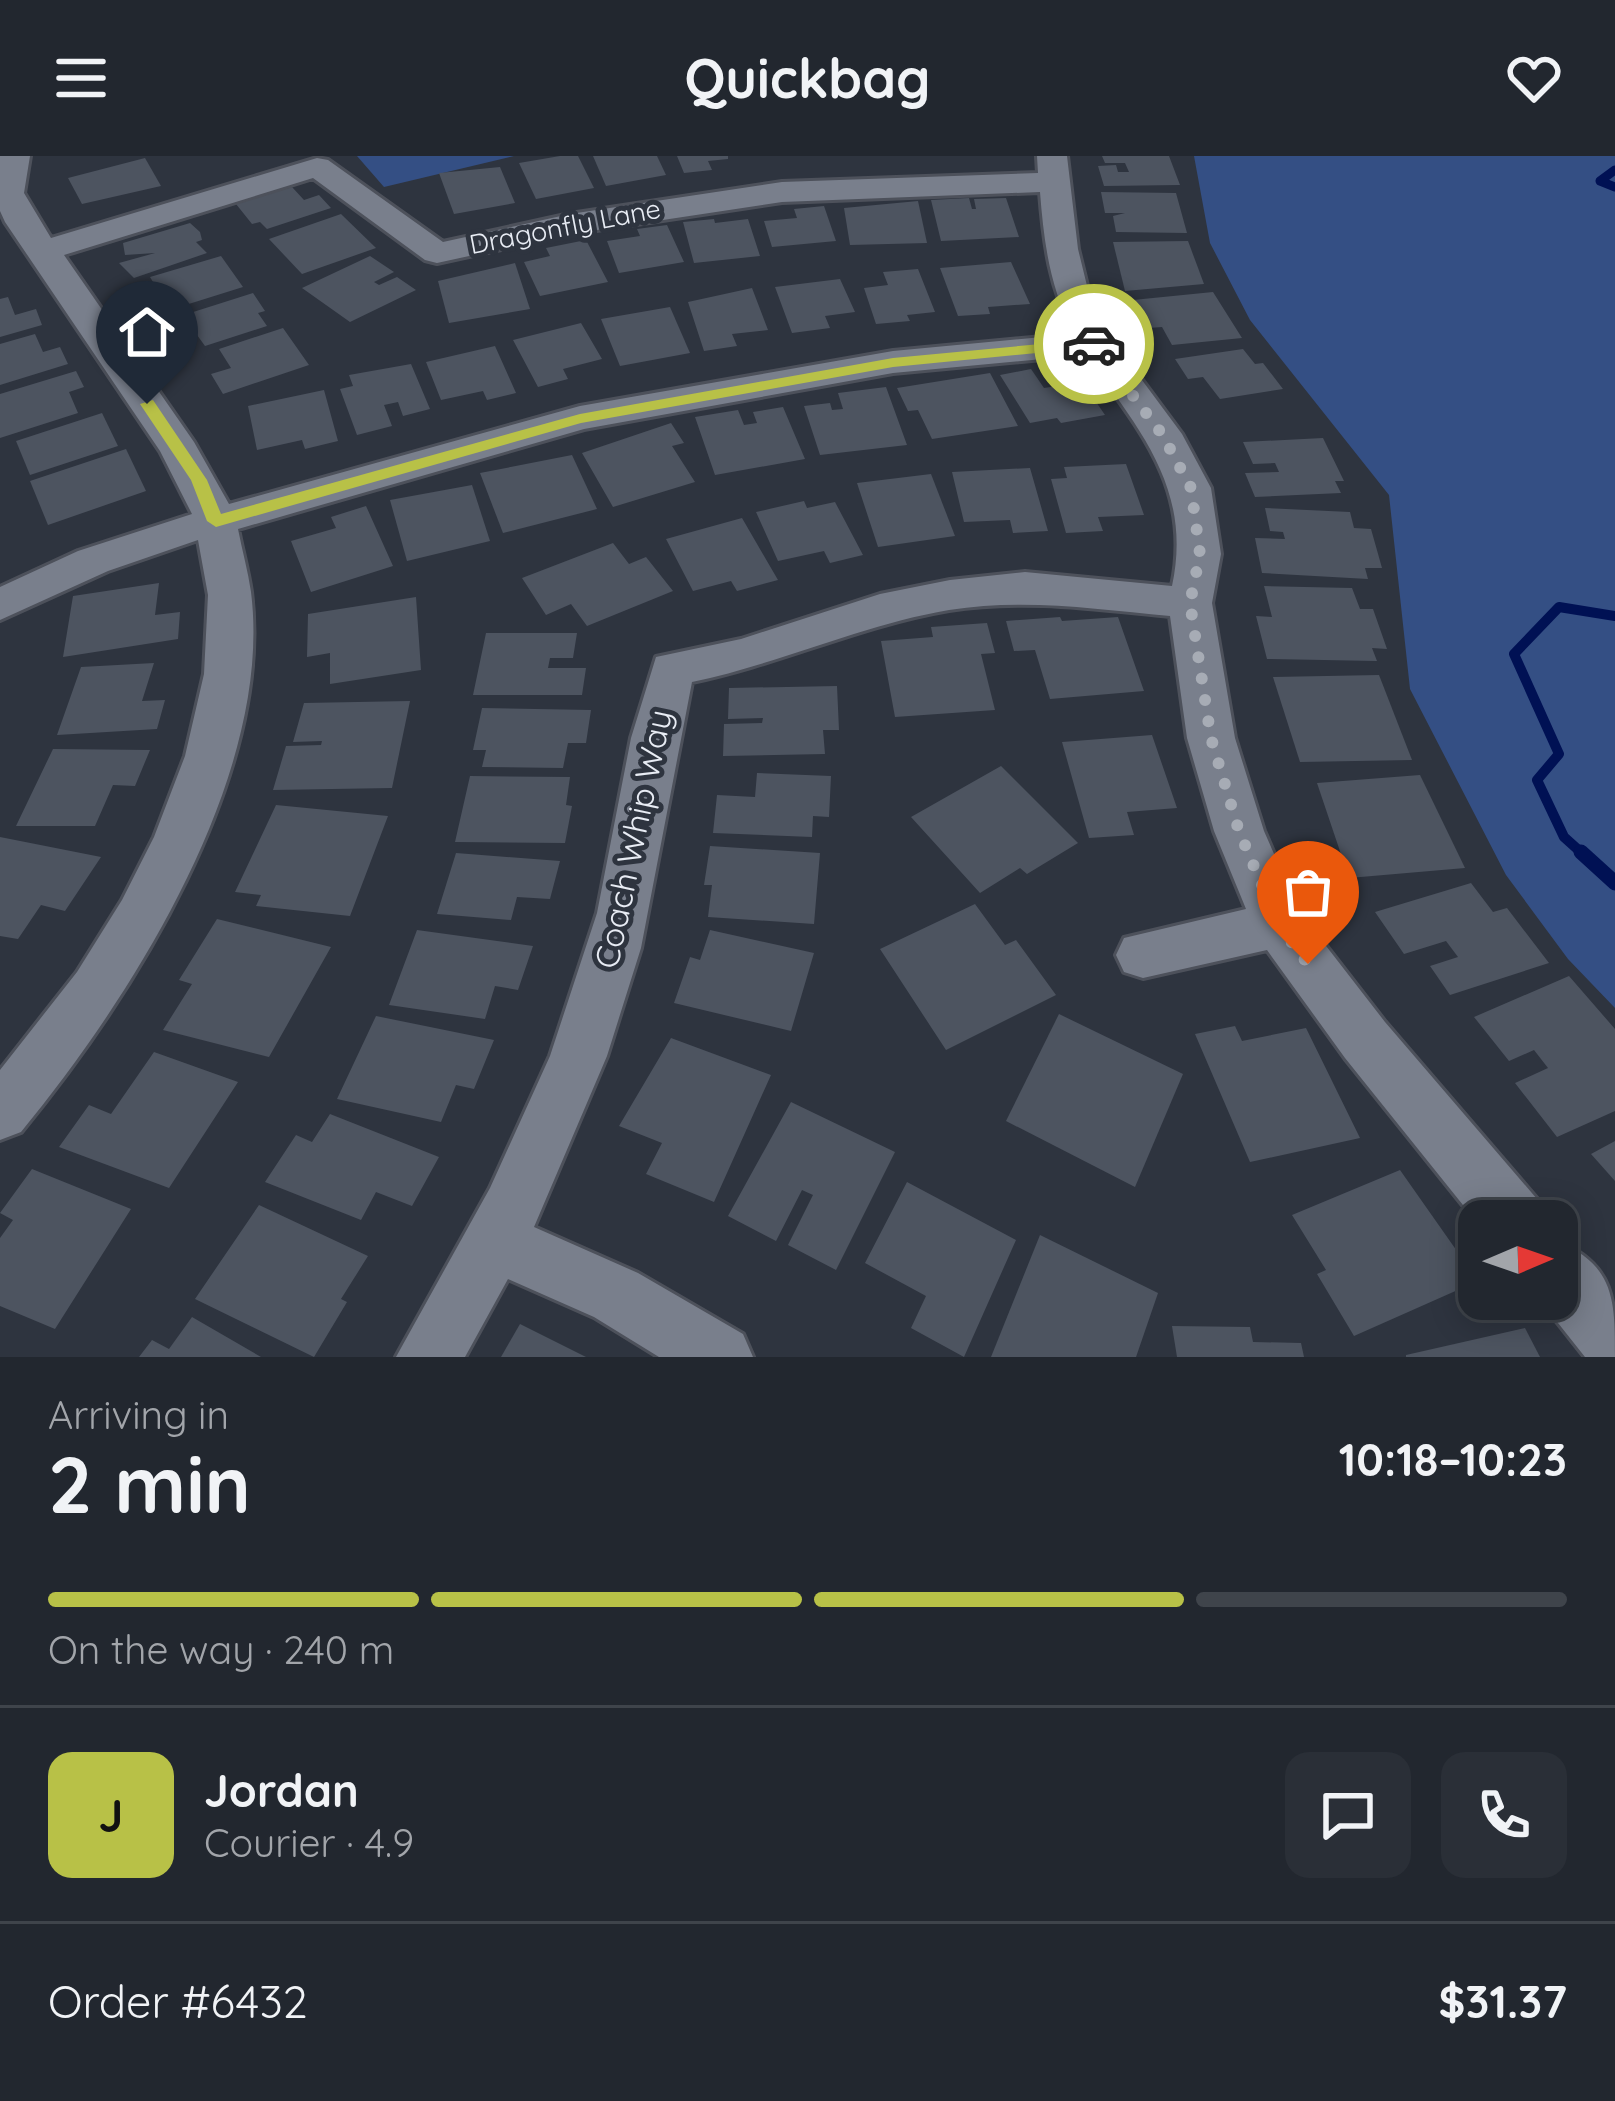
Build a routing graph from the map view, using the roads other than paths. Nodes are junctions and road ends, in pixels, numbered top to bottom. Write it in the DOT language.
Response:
graph roads {
  1 [pos="15,156"];
  2 [pos="773,156"];
  3 [pos="1053,169"];
  4 [pos="782,192"];
  5 [pos="45,250"];
  6 [pos="1096,344"];
  7 [pos="216,521"];
  8 [pos="1190,603"];
  9 [pos="0,605"];
  10 [pos="1279,925"];
  11 [pos="1143,955"];
  12 [pos="0,1113"];
  13 [pos="1498,1200"];
  14 [pos="498,1243"];
  15 [pos="1578,1297"];
  16 [pos="1615,1342"];
  17 [pos="429,1357"];
  18 [pos="720,1357"];
  1 -- 5 [label="street"];
  2 -- 4 [label="street"];
  3 -- 4 [label="street, Dragonfly Lane"];
  3 -- 6 [label="street"];
  4 -- 5 [label="street, Dragonfly Lane"];
  5 -- 7 [label="street"];
  6 -- 7 [label="street"];
  6 -- 8 [label="street"];
  7 -- 9 [label="street"];
  7 -- 12 [label="street"];
  8 -- 10 [label="street"];
  8 -- 14 [label="street, Coach Whip Way"];
  10 -- 11 [label="street"];
  10 -- 13 [label="street"];
  14 -- 17 [label="street, Coach Whip Way"];
  14 -- 18 [label="street"];
  15 -- 16 [label="street"];
}
